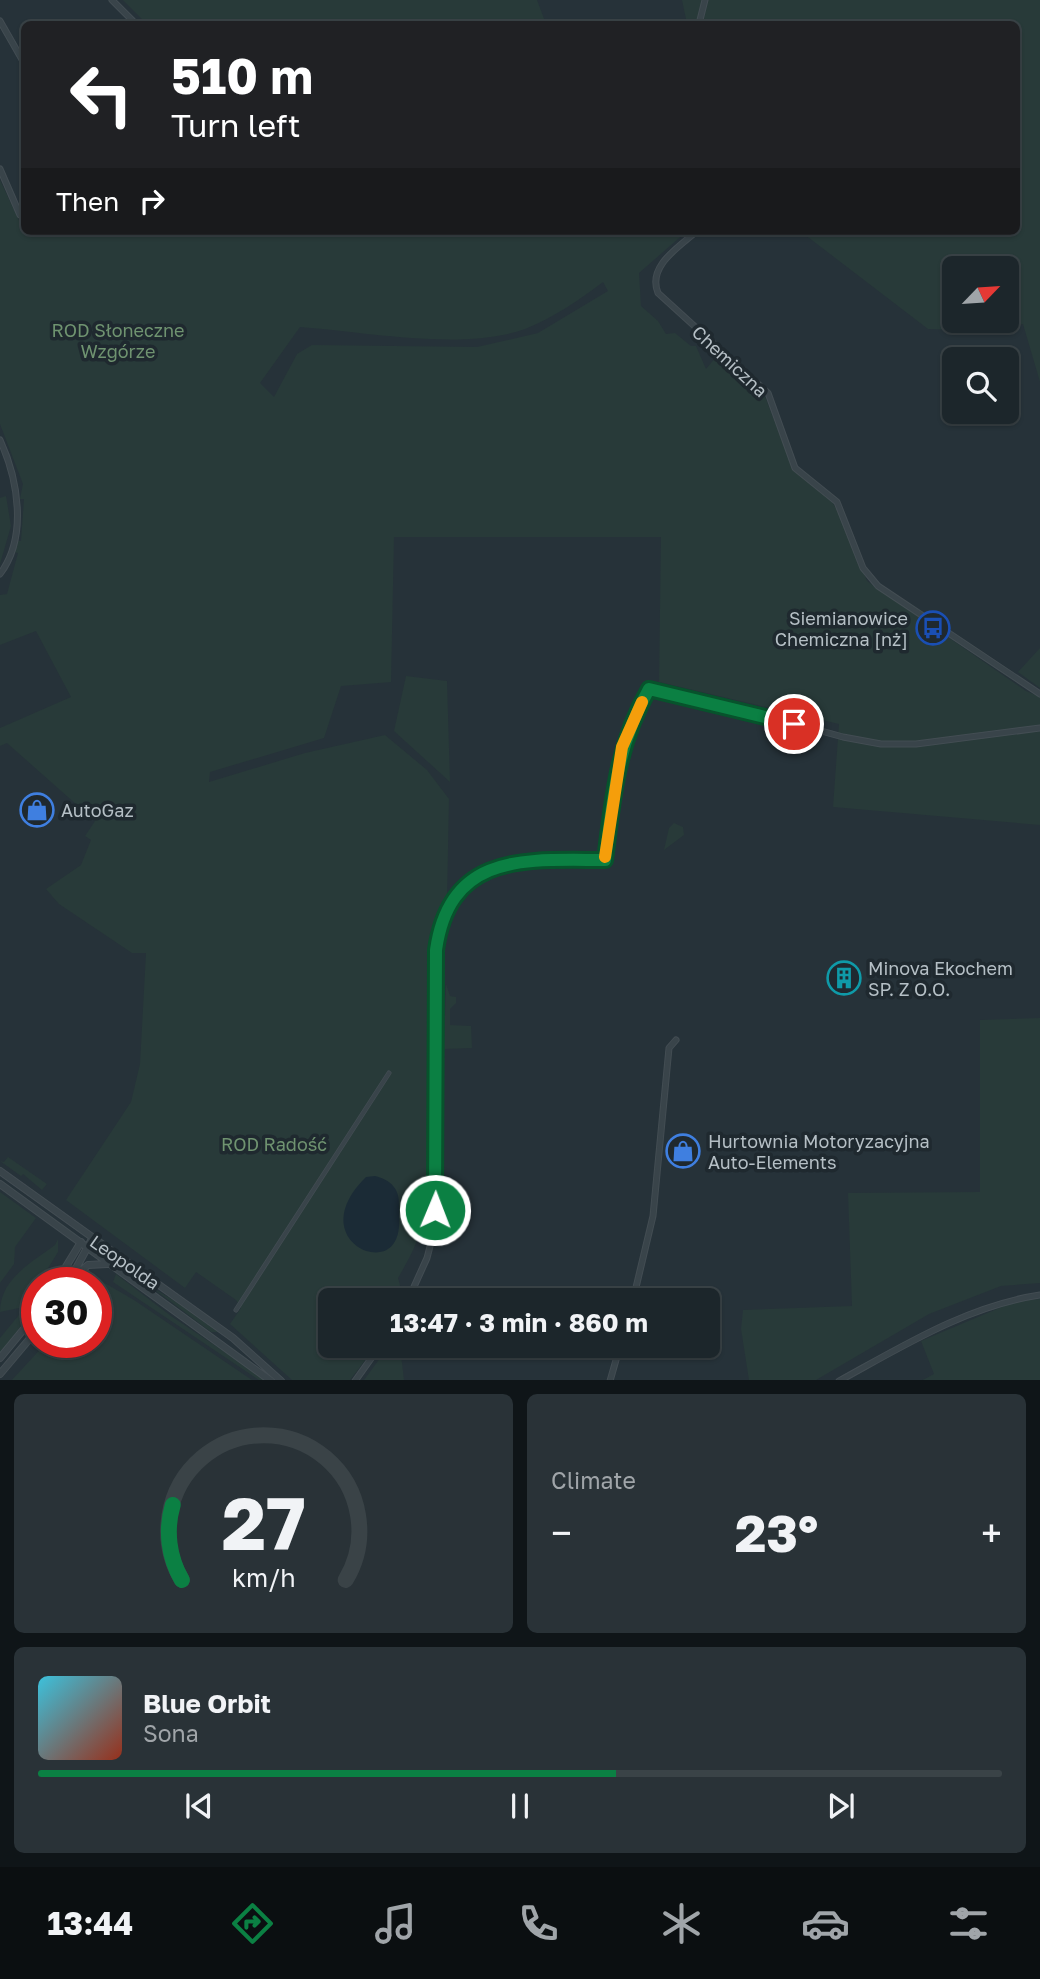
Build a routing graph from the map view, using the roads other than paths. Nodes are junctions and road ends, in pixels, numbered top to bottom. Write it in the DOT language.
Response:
graph roads {
  1 [pos="112,0"];
  2 [pos="705,0"];
  3 [pos="0,21"];
  4 [pos="133,21"];
  5 [pos="700,21"];
  6 [pos="21,58"];
  7 [pos="0,169"];
  8 [pos="21,215"];
  9 [pos="692,235"];
  10 [pos="1,445"];
  11 [pos="0,574"];
  12 [pos="1040,694"];
  13 [pos="1040,728"];
  14 [pos="676,1040"];
  15 [pos="389,1073"];
  16 [pos="0,1171"];
  17 [pos="0,1184"];
  18 [pos="86,1234"];
  19 [pos="92,1239"];
  20 [pos="80,1243"];
  21 [pos="86,1248"];
  22 [pos="109,1264"];
  23 [pos="66,1267"];
  24 [pos="76,1267"];
  25 [pos="86,1267"];
  26 [pos="414,1288"];
  27 [pos="636,1288"];
  28 [pos="1040,1295"];
  29 [pos="236,1310"];
  30 [pos="223,1330"];
  31 [pos="21,1332"];
  32 [pos="216,1340"];
  33 [pos="21,1350"];
  34 [pos="0,1358"];
  35 [pos="371,1358"];
  36 [pos="617,1358"];
  37 [pos="1,1373"];
  38 [pos="270,1380"];
  39 [pos="280,1380"];
  40 [pos="356,1380"];
  41 [pos="610,1380"];
  42 [pos="841,1380"];
  1 -- 4 [label="street"];
  2 -- 5 [label="street"];
  3 -- 6 [label="street"];
  7 -- 8 [label="street"];
  9 -- 12 [label="street, Chemiczna"];
  10 -- 11 [label="street"];
  13 -- 26 [label="street"];
  14 -- 27 [label="street"];
  15 -- 29 [label="street"];
  16 -- 18 [label="street, Leopolda"];
  17 -- 20 [label="street, Leopolda"];
  18 -- 19 [label="street, Leopolda"];
  18 -- 20 [label="street"];
  19 -- 21 [label="street"];
  19 -- 30 [label="street, Leopolda"];
  20 -- 21 [label="street, Leopolda"];
  20 -- 23 [label="street"];
  21 -- 22 [label="street, Leopolda"];
  21 -- 24 [label="street"];
  22 -- 25 [label="street"];
  22 -- 32 [label="street, Leopolda"];
  28 -- 42 [label="street"];
  30 -- 32 [label="street"];
  30 -- 39 [label="street, Leopolda"];
  31 -- 34 [label="street"];
  32 -- 38 [label="street, Leopolda"];
  33 -- 37 [label="street"];
  35 -- 40 [label="street"];
  36 -- 41 [label="street"];
}
